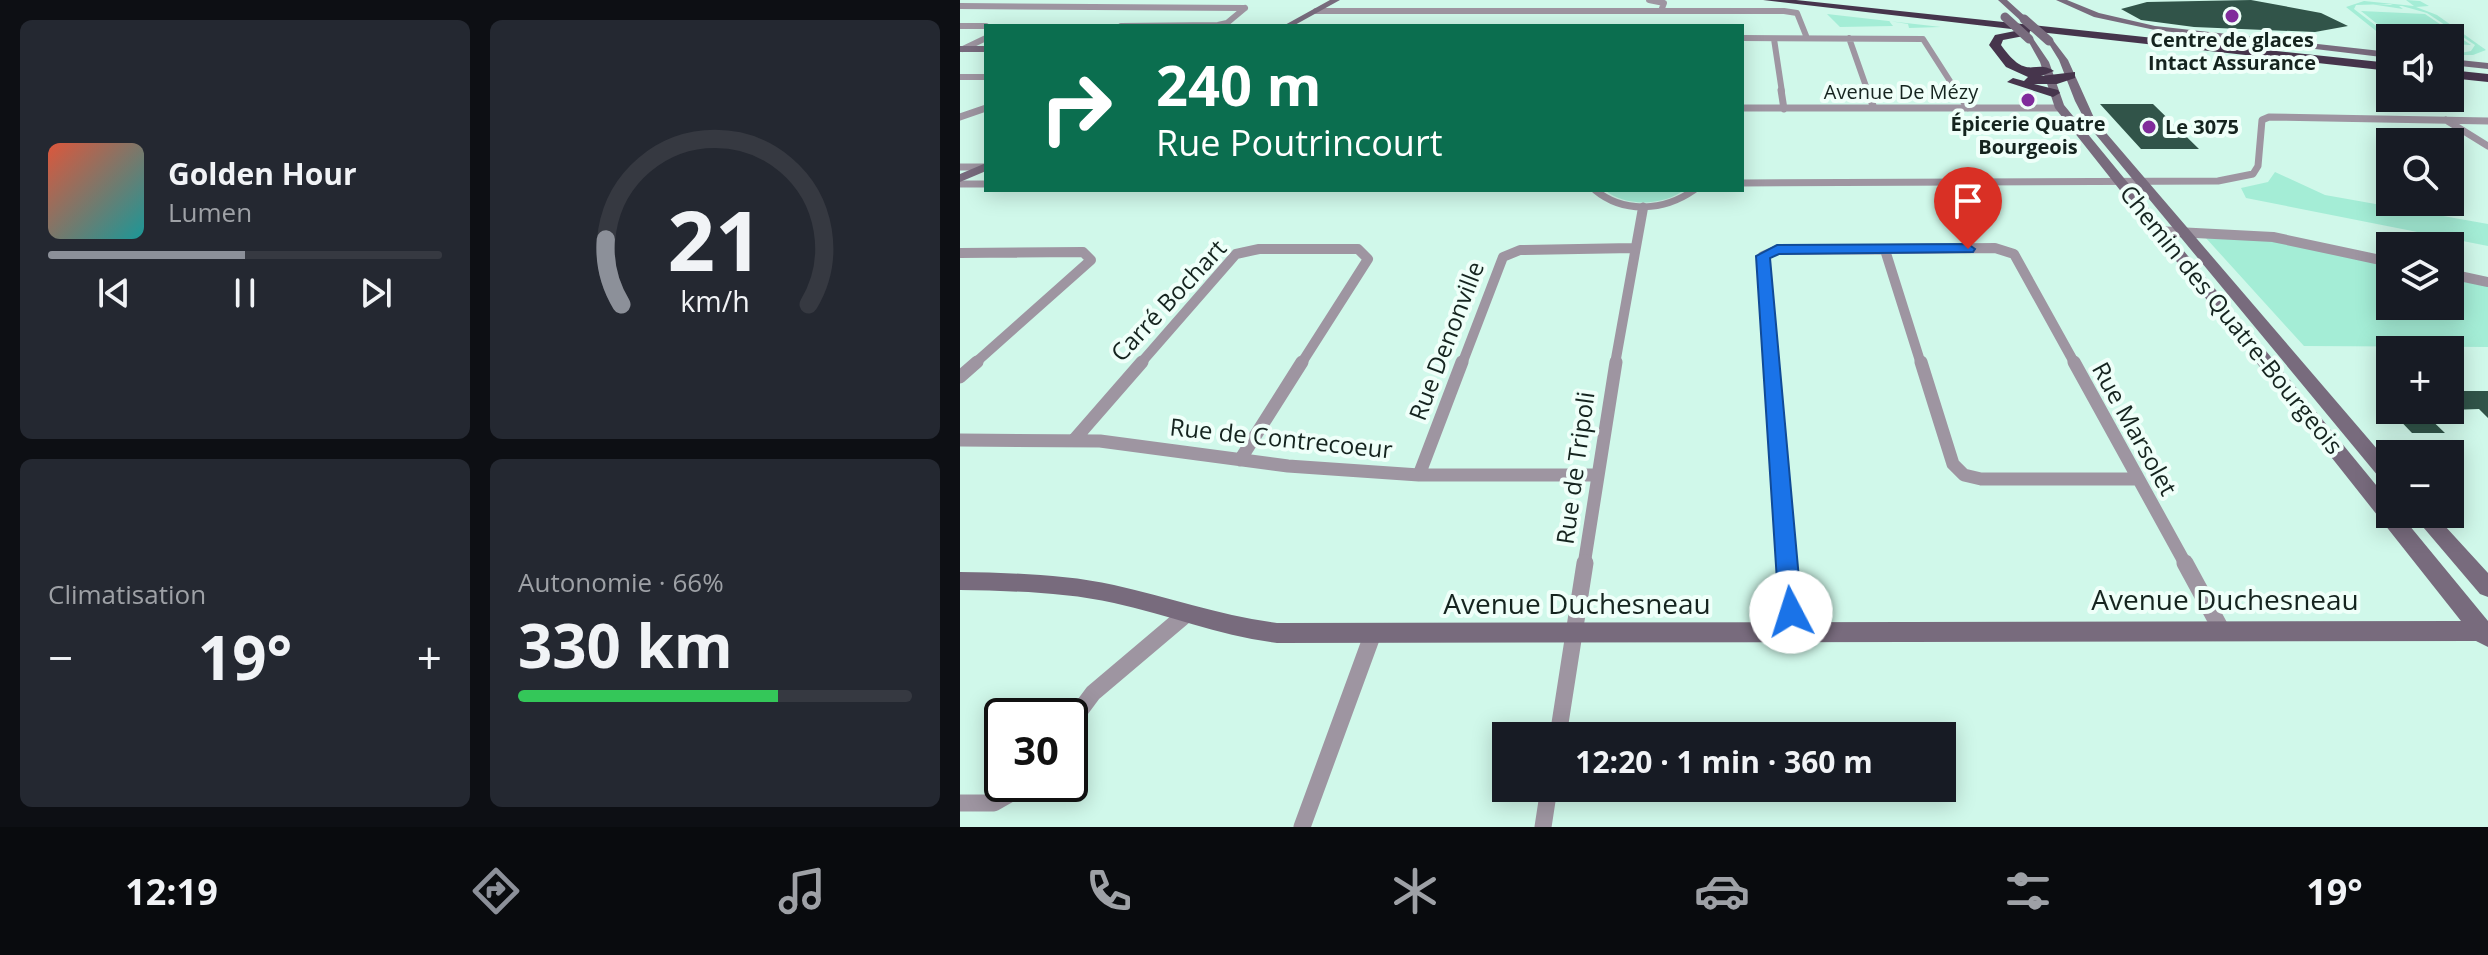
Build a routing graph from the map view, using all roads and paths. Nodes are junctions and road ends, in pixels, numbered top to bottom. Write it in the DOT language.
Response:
graph roads {
  1 [pos="1076,0"];
  2 [pos="1336,0"];
  3 [pos="1423,0"];
  4 [pos="1649,0"];
  5 [pos="1768,0"];
  6 [pos="1809,0"];
  7 [pos="1830,0"];
  8 [pos="2002,0"];
  9 [pos="2060,0"];
  10 [pos="1931,5"];
  11 [pos="960,6"];
  12 [pos="1063,6"];
  13 [pos="1188,7"];
  14 [pos="1995,8"];
  15 [pos="1316,11"];
  16 [pos="1409,11"];
  17 [pos="1661,11"];
  18 [pos="1906,15"];
  19 [pos="1158,24"];
  20 [pos="1222,24"];
  21 [pos="1291,24"];
  22 [pos="960,26"];
  23 [pos="984,26"];
  24 [pos="1744,38"];
  25 [pos="1807,38"];
  26 [pos="1849,38"];
  27 [pos="984,39"];
  28 [pos="1774,39"];
  29 [pos="962,49"];
  30 [pos="984,49"];
  31 [pos="2250,52"];
  32 [pos="2376,53"];
  33 [pos="2376,62"];
  34 [pos="2376,63"];
  35 [pos="2464,69"];
  36 [pos="2488,72"];
  37 [pos="2071,75"];
  38 [pos="960,77"];
  39 [pos="984,77"];
  40 [pos="2050,81"];
  41 [pos="1744,108"];
  42 [pos="1874,108"];
  43 [pos="1968,108"];
  44 [pos="2061,108"];
  45 [pos="984,109"];
  46 [pos="1784,109"];
  47 [pos="960,114"];
  48 [pos="2446,120"];
  49 [pos="2488,121"];
  50 [pos="2488,146"];
  51 [pos="960,167"];
  52 [pos="984,167"];
  53 [pos="984,168"];
  54 [pos="960,181"];
  55 [pos="2139,181"];
  56 [pos="2119,182"];
  57 [pos="1744,183"];
  58 [pos="984,184"];
  59 [pos="1598,192"];
  60 [pos="1691,192"];
  61 [pos="1643,206"];
  62 [pos="2157,231"];
  63 [pos="2181,231"];
  64 [pos="1633,248"];
  65 [pos="1885,250"];
  66 [pos="961,254"];
  67 [pos="2376,259"];
  68 [pos="2464,277"];
  69 [pos="2488,282"];
  70 [pos="960,377"];
  71 [pos="960,440"];
  72 [pos="1074,440"];
  73 [pos="1240,460"];
  74 [pos="2376,461"];
  75 [pos="1419,475"];
  76 [pos="1598,475"];
  77 [pos="2135,479"];
  78 [pos="2434,528"];
  79 [pos="960,581"];
  80 [pos="2488,588"];
  81 [pos="1184,616"];
  82 [pos="2222,631"];
  83 [pos="1793,633"];
  84 [pos="1573,634"];
  85 [pos="2486,634"];
  86 [pos="1372,636"];
  87 [pos="1088,700"];
  88 [pos="1560,722"];
  89 [pos="996,802"];
  90 [pos="1547,802"];
  91 [pos="960,803"];
  92 [pos="1302,827"];
  93 [pos="1543,827"];
  1 -- 12 [label="street"];
  2 -- 15 [label="main road"];
  3 -- 16 [label="street"];
  4 -- 17 [label="street"];
  5 -- 18 [label="highway"];
  6 -- 33 [label="highway"];
  7 -- 10 [label="highway"];
  8 -- 37 [label="main road, Chemin des Quatre-Bourgeois, bridge"];
  9 -- 32 [label="main road"];
  11 -- 12 [label="street"];
  12 -- 13 [label="street"];
  13 -- 19 [label="street"];
  13 -- 20 [label="street"];
  14 -- 40 [label="main road, Chemin des Quatre-Bourgeois, bridge"];
  15 -- 16 [label="street"];
  15 -- 21 [label="main road"];
  16 -- 17 [label="street"];
  17 -- 25 [label="street"];
  18 -- 31 [label="highway"];
  18 -- 40 [label="highway"];
  22 -- 23 [label="street"];
  24 -- 28 [label="street"];
  25 -- 26 [label="street"];
  25 -- 28 [label="street"];
  26 -- 42 [label="street"];
  26 -- 43 [label="street"];
  27 -- 29 [label="street"];
  28 -- 46 [label="street"];
  29 -- 30 [label="main road"];
  31 -- 34 [label="highway"];
  31 -- 40 [label="highway"];
  35 -- 36 [label="highway"];
  37 -- 40 [label="highway"];
  37 -- 55 [label="main road, Chemin des Quatre-Bourgeois"];
  38 -- 39 [label="street"];
  40 -- 44 [label="main road, Chemin des Quatre-Bourgeois"];
  41 -- 46 [label="street, Avenue De Mézy"];
  42 -- 43 [label="street, Avenue De Mézy"];
  42 -- 46 [label="street, Avenue De Mézy"];
  43 -- 44 [label="street, Avenue De Mézy"];
  44 -- 56 [label="main road, Chemin des Quatre-Bourgeois"];
  45 -- 47 [label="street"];
  48 -- 49 [label="street"];
  48 -- 50 [label="street"];
  48 -- 55 [label="street"];
  51 -- 52 [label="street"];
  53 -- 54 [label="main road"];
  54 -- 58 [label="street"];
  55 -- 56 [label="street"];
  55 -- 63 [label="main road, Chemin des Quatre-Bourgeois"];
  56 -- 57 [label="street"];
  56 -- 62 [label="main road, Chemin des Quatre-Bourgeois"];
  59 -- 61 [label="street"];
  60 -- 61 [label="street"];
  61 -- 64 [label="street, Rue de Tripoli"];
  62 -- 63 [label="street"];
  62 -- 85 [label="main road, Chemin des Quatre-Bourgeois"];
  63 -- 67 [label="street"];
  63 -- 74 [label="main road, Chemin des Quatre-Bourgeois"];
  64 -- 75 [label="street, Rue Denonville"];
  64 -- 76 [label="street, Rue de Tripoli"];
  65 -- 77 [label="street, Rue Marsolet"];
  65 -- 77 [label="street"];
  65 -- 83 [label="street"];
  66 -- 70 [label="street"];
  68 -- 69 [label="street"];
  71 -- 72 [label="street, Rue de Contrecoeur"];
  72 -- 73 [label="street, Rue de Contrecoeur"];
  72 -- 73 [label="street, Carré Bochart"];
  73 -- 75 [label="street, Rue de Contrecoeur"];
  75 -- 76 [label="street, Rue de Contrecoeur"];
  76 -- 84 [label="street, Rue de Tripoli"];
  77 -- 82 [label="street, Rue Marsolet"];
  78 -- 80 [label="main road"];
  79 -- 81 [label="main road, Avenue Duchesneau"];
  81 -- 86 [label="main road, Avenue Duchesneau"];
  81 -- 87 [label="street"];
  82 -- 83 [label="main road, Avenue Duchesneau"];
  82 -- 85 [label="main road, Avenue Duchesneau"];
  83 -- 84 [label="main road, Avenue Duchesneau"];
  84 -- 86 [label="main road, Avenue Duchesneau"];
  84 -- 88 [label="street, Rue de Tripoli"];
  86 -- 92 [label="street"];
  89 -- 91 [label="street"];
  90 -- 93 [label="street"];
}
